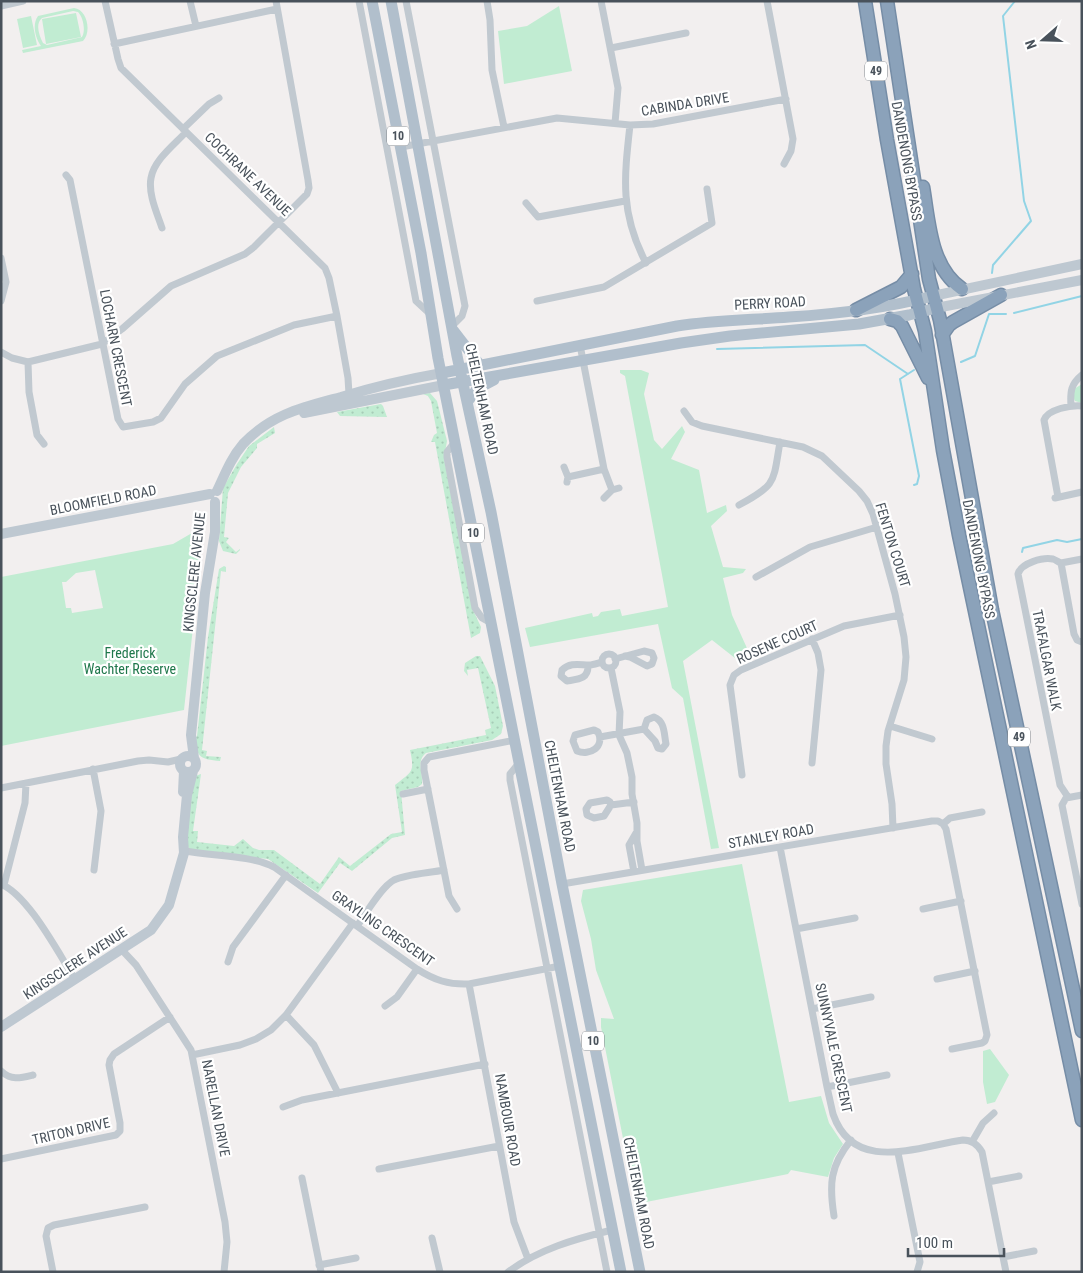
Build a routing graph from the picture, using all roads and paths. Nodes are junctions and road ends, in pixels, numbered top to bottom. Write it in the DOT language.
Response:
graph roads {
  1 [pos="23,1"];
  2 [pos="105,1"];
  3 [pos="190,1"];
  4 [pos="359,1"];
  5 [pos="372,1"];
  6 [pos="391,1"];
  7 [pos="406,1"];
  8 [pos="486,1"];
  9 [pos="601,1"];
  10 [pos="767,1"];
  11 [pos="865,1"];
  12 [pos="887,1"];
  13 [pos="277,5"];
  14 [pos="1,6"];
  15 [pos="196,26"];
  16 [pos="686,33"];
  17 [pos="114,44"];
  18 [pos="610,48"];
  19 [pos="219,98"];
  20 [pos="786,99"];
  21 [pos="615,122"];
  22 [pos="906,124"];
  23 [pos="630,125"];
  24 [pos="504,127"];
  25 [pos="185,130"];
  26 [pos="433,141"];
  27 [pos="418,143"];
  28 [pos="400,147"];
  29 [pos="784,164"];
  30 [pos="66,176"];
  31 [pos="707,189"];
  32 [pos="625,201"];
  33 [pos="526,203"];
  34 [pos="280,222"];
  35 [pos="162,228"];
  36 [pos="1,258"];
  37 [pos="646,263"];
  38 [pos="1082,264"];
  39 [pos="912,274"];
  40 [pos="1082,280"];
  41 [pos="962,289"];
  42 [pos="1001,295"];
  43 [pos="917,300"];
  44 [pos="1,301"];
  45 [pos="538,301"];
  46 [pos="935,302"];
  47 [pos="856,310"];
  48 [pos="921,312"];
  49 [pos="430,314"];
  50 [pos="337,316"];
  51 [pos="890,319"];
  52 [pos="452,328"];
  53 [pos="942,335"];
  54 [pos="102,344"];
  55 [pos="580,345"];
  56 [pos="1,352"];
  57 [pos="28,362"];
  58 [pos="582,362"];
  59 [pos="480,365"];
  60 [pos="460,369"];
  61 [pos="442,372"];
  62 [pos="512,373"];
  63 [pos="1082,375"];
  64 [pos="463,382"];
  65 [pos="388,384"];
  66 [pos="444,385"];
  67 [pos="933,389"];
  68 [pos="390,396"];
  69 [pos="352,397"];
  70 [pos="468,401"];
  71 [pos="1071,406"];
  72 [pos="1082,406"];
  73 [pos="684,411"];
  74 [pos="780,442"];
  75 [pos="44,444"];
  76 [pos="564,467"];
  77 [pos="604,469"];
  78 [pos="1082,492"];
  79 [pos="214,496"];
  80 [pos="604,498"];
  81 [pos="739,506"];
  82 [pos="877,527"];
  83 [pos="1,534"];
  84 [pos="1082,558"];
  85 [pos="1061,563"];
  86 [pos="756,576"];
  87 [pos="900,615"];
  88 [pos="812,640"];
  89 [pos="516,641"];
  90 [pos="1080,641"];
  91 [pos="496,645"];
  92 [pos="625,656"];
  93 [pos="615,658"];
  94 [pos="602,662"];
  95 [pos="588,666"];
  96 [pos="611,668"];
  97 [pos="890,726"];
  98 [pos="644,729"];
  99 [pos="619,734"];
  100 [pos="664,735"];
  101 [pos="600,737"];
  102 [pos="654,739"];
  103 [pos="932,739"];
  104 [pos="515,740"];
  105 [pos="520,762"];
  106 [pos="812,763"];
  107 [pos="186,764"];
  108 [pos="93,769"];
  109 [pos="742,775"];
  110 [pos="26,783"];
  111 [pos="1,788"];
  112 [pos="428,789"];
  113 [pos="403,794"];
  114 [pos="1082,795"];
  115 [pos="1066,799"];
  116 [pos="634,802"];
  117 [pos="611,805"];
  118 [pos="982,812"];
  119 [pos="943,824"];
  120 [pos="896,827"];
  121 [pos="637,830"];
  122 [pos="780,847"];
  123 [pos="182,853"];
  124 [pos="94,870"];
  125 [pos="444,870"];
  126 [pos="642,870"];
  127 [pos="634,872"];
  128 [pos="286,874"];
  129 [pos="3,884"];
  130 [pos="562,884"];
  131 [pos="544,887"];
  132 [pos="961,901"];
  133 [pos="1082,904"];
  134 [pos="923,908"];
  135 [pos="457,909"];
  136 [pos="855,918"];
  137 [pos="355,924"];
  138 [pos="796,929"];
  139 [pos="125,947"];
  140 [pos="228,962"];
  141 [pos="578,962"];
  142 [pos="560,966"];
  143 [pos="417,969"];
  144 [pos="547,969"];
  145 [pos="975,971"];
  146 [pos="76,979"];
  147 [pos="937,979"];
  148 [pos="469,984"];
  149 [pos="871,997"];
  150 [pos="385,1006"];
  151 [pos="812,1008"];
  152 [pos="286,1015"];
  153 [pos="170,1017"];
  154 [pos="1,1028"];
  155 [pos="1082,1031"];
  156 [pos="952,1049"];
  157 [pos="192,1055"];
  158 [pos="485,1064"];
  159 [pos="1,1071"];
  160 [pos="33,1075"];
  161 [pos="887,1075"];
  162 [pos="827,1087"];
  163 [pos="338,1093"];
  164 [pos="283,1107"];
  165 [pos="994,1113"];
  166 [pos="1082,1120"];
  167 [pos="851,1140"];
  168 [pos="972,1142"];
  169 [pos="498,1146"];
  170 [pos="898,1153"];
  171 [pos="1,1159"];
  172 [pos="379,1169"];
  173 [pos="1018,1176"];
  174 [pos="302,1178"];
  175 [pos="988,1182"];
  176 [pos="145,1207"];
  177 [pos="834,1216"];
  178 [pos="612,1230"];
  179 [pos="600,1233"];
  180 [pos="432,1238"];
  181 [pos="1034,1251"];
  182 [pos="1003,1257"];
  183 [pos="356,1258"];
  184 [pos="528,1258"];
  185 [pos="320,1268"];
  186 [pos="53,1272"];
  187 [pos="224,1272"];
  188 [pos="440,1272"];
  189 [pos="508,1272"];
  190 [pos="607,1272"];
  191 [pos="620,1272"];
  192 [pos="640,1272"];
  193 [pos="917,1272"];
  194 [pos="1006,1272"];
  1 -- 14 [label="street"];
  2 -- 17 [label="street, COCHRANE AVENUE"];
  3 -- 15 [label="street"];
  4 -- 49 [label="street"];
  5 -- 28 [label="main road, 10"];
  6 -- 27 [label="main road, CHELTENHAM ROAD / 10"];
  7 -- 26 [label="street"];
  8 -- 24 [label="street"];
  9 -- 18 [label="street"];
  10 -- 20 [label="street"];
  11 -- 39 [label="highway, DANDENONG BYPASS / 49"];
  12 -- 22 [label="highway, DANDENONG BYPASS / 49"];
  13 -- 15 [label="street"];
  13 -- 34 [label="street"];
  15 -- 17 [label="street"];
  16 -- 18 [label="street"];
  17 -- 25 [label="street, COCHRANE AVENUE"];
  18 -- 21 [label="street"];
  19 -- 25 [label="street"];
  20 -- 23 [label="street, CABINDA DRIVE"];
  20 -- 29 [label="street"];
  21 -- 23 [label="street, CABINDA DRIVE"];
  21 -- 24 [label="street, CABINDA DRIVE"];
  22 -- 41 [label="highway"];
  22 -- 46 [label="highway, DANDENONG BYPASS / 49"];
  23 -- 32 [label="street"];
  24 -- 26 [label="street, CABINDA DRIVE"];
  25 -- 34 [label="street, COCHRANE AVENUE"];
  25 -- 35 [label="street"];
  26 -- 27 [label="street, CABINDA DRIVE"];
  26 -- 52 [label="street"];
  27 -- 28 [label="street, CABINDA DRIVE"];
  27 -- 52 [label="main road, CHELTENHAM ROAD / 10"];
  28 -- 49 [label="main road, 10"];
  30 -- 54 [label="street, LOCHARN CRESCENT"];
  31 -- 37 [label="street"];
  32 -- 33 [label="street"];
  32 -- 37 [label="street"];
  34 -- 50 [label="street, COCHRANE AVENUE"];
  34 -- 54 [label="street"];
  36 -- 44 [label="street"];
  37 -- 45 [label="street"];
  38 -- 41 [label="main road, PERRY ROAD"];
  39 -- 43 [label="highway, DANDENONG BYPASS / 49"];
  39 -- 47 [label="highway"];
  40 -- 42 [label="main road, PERRY ROAD"];
  41 -- 46 [label="main road, PERRY ROAD"];
  42 -- 46 [label="main road, PERRY ROAD"];
  42 -- 53 [label="highway"];
  43 -- 46 [label="main road, PERRY ROAD"];
  43 -- 47 [label="main road, PERRY ROAD"];
  43 -- 48 [label="highway, DANDENONG BYPASS / 49"];
  46 -- 48 [label="main road, PERRY ROAD"];
  46 -- 53 [label="highway, DANDENONG BYPASS / 49"];
  47 -- 55 [label="main road, PERRY ROAD"];
  48 -- 51 [label="main road, PERRY ROAD"];
  48 -- 67 [label="highway, DANDENONG BYPASS / 49"];
  49 -- 61 [label="main road, 10"];
  50 -- 54 [label="street, LOCHARN CRESCENT"];
  50 -- 69 [label="street, COCHRANE AVENUE"];
  51 -- 58 [label="main road, PERRY ROAD"];
  51 -- 67 [label="highway"];
  52 -- 59 [label="main road"];
  52 -- 60 [label="main road, CHELTENHAM ROAD / 10"];
  53 -- 155 [label="highway, DANDENONG BYPASS / 49"];
  54 -- 57 [label="street"];
  55 -- 58 [label="street"];
  55 -- 59 [label="main road, PERRY ROAD"];
  56 -- 57 [label="street"];
  57 -- 75 [label="street"];
  58 -- 62 [label="main road, PERRY ROAD"];
  58 -- 77 [label="street"];
  59 -- 60 [label="main road, PERRY ROAD"];
  60 -- 61 [label="main road, PERRY ROAD"];
  60 -- 64 [label="main road, CHELTENHAM ROAD / 10"];
  61 -- 65 [label="main road, KINGSCLERE AVENUE"];
  61 -- 66 [label="main road, 10"];
  62 -- 64 [label="main road, PERRY ROAD"];
  62 -- 70 [label="main road"];
  63 -- 71 [label="street"];
  64 -- 66 [label="main road, PERRY ROAD"];
  64 -- 70 [label="main road, CHELTENHAM ROAD / 10"];
  65 -- 68 [label="main road"];
  65 -- 69 [label="main road, KINGSCLERE AVENUE"];
  66 -- 68 [label="main road, KINGSCLERE AVENUE"];
  66 -- 91 [label="main road, 10"];
  67 -- 166 [label="highway, DANDENONG BYPASS / 49"];
  68 -- 69 [label="main road, KINGSCLERE AVENUE"];
  69 -- 79 [label="main road, KINGSCLERE AVENUE"];
  70 -- 89 [label="main road, CHELTENHAM ROAD / 10"];
  71 -- 72 [label="street"];
  71 -- 78 [label="street"];
  73 -- 74 [label="street, FENTON COURT"];
  74 -- 81 [label="street"];
  74 -- 82 [label="street, FENTON COURT"];
  76 -- 77 [label="street"];
  77 -- 80 [label="street"];
  79 -- 83 [label="main road, BLOOMFIELD ROAD"];
  79 -- 107 [label="main road, KINGSCLERE AVENUE"];
  82 -- 86 [label="street"];
  82 -- 87 [label="street, FENTON COURT"];
  84 -- 85 [label="street, TRAFALGAR WALK"];
  85 -- 90 [label="street"];
  85 -- 115 [label="street, TRAFALGAR WALK"];
  87 -- 88 [label="street, ROSENE COURT"];
  87 -- 97 [label="street, FENTON COURT"];
  88 -- 106 [label="street"];
  88 -- 109 [label="street, ROSENE COURT"];
  89 -- 91 [label="main road"];
  89 -- 130 [label="main road, CHELTENHAM ROAD / 10"];
  91 -- 104 [label="main road, 10"];
  92 -- 93 [label="street"];
  93 -- 94 [label="street"];
  93 -- 96 [label="street"];
  94 -- 95 [label="street"];
  94 -- 96 [label="street"];
  96 -- 99 [label="street"];
  97 -- 103 [label="street"];
  97 -- 120 [label="street, FENTON COURT"];
  98 -- 99 [label="street"];
  98 -- 100 [label="street"];
  98 -- 102 [label="street"];
  99 -- 101 [label="street"];
  99 -- 116 [label="street"];
  100 -- 102 [label="street"];
  100 -- 102 [label="street"];
  104 -- 105 [label="main road, 10"];
  104 -- 112 [label="street"];
  105 -- 131 [label="main road, 10"];
  105 -- 144 [label="street"];
  107 -- 108 [label="street"];
  107 -- 123 [label="main road, KINGSCLERE AVENUE"];
  108 -- 110 [label="street"];
  108 -- 124 [label="street"];
  110 -- 111 [label="street"];
  110 -- 129 [label="street"];
  112 -- 113 [label="street"];
  112 -- 125 [label="street"];
  114 -- 115 [label="street"];
  115 -- 133 [label="street, TRAFALGAR WALK"];
  116 -- 117 [label="street"];
  116 -- 121 [label="street"];
  118 -- 119 [label="street, STANLEY ROAD"];
  119 -- 120 [label="street, STANLEY ROAD"];
  119 -- 132 [label="street"];
  120 -- 122 [label="street, STANLEY ROAD"];
  121 -- 126 [label="street"];
  121 -- 127 [label="street"];
  122 -- 126 [label="street, STANLEY ROAD"];
  122 -- 138 [label="street, SUNNYVALE CRESCENT"];
  123 -- 128 [label="street, GRAYLING CRESCENT"];
  123 -- 139 [label="main road, KINGSCLERE AVENUE"];
  125 -- 135 [label="street"];
  125 -- 137 [label="street"];
  126 -- 127 [label="street, STANLEY ROAD"];
  127 -- 130 [label="street, STANLEY ROAD"];
  128 -- 137 [label="street, GRAYLING CRESCENT"];
  128 -- 140 [label="street"];
  129 -- 146 [label="street"];
  130 -- 131 [label="main road"];
  130 -- 141 [label="main road, CHELTENHAM ROAD / 10"];
  131 -- 142 [label="main road, 10"];
  132 -- 134 [label="street"];
  132 -- 145 [label="street"];
  136 -- 138 [label="street"];
  137 -- 143 [label="street, GRAYLING CRESCENT"];
  137 -- 152 [label="street"];
  138 -- 151 [label="street, SUNNYVALE CRESCENT"];
  139 -- 146 [label="main road, KINGSCLERE AVENUE"];
  139 -- 153 [label="street, NARELLAN DRIVE"];
  141 -- 142 [label="main road"];
  141 -- 192 [label="main road, CHELTENHAM ROAD / 10"];
  142 -- 144 [label="street, GRAYLING CRESCENT"];
  142 -- 178 [label="main road, 10"];
  143 -- 148 [label="street, GRAYLING CRESCENT"];
  143 -- 150 [label="street"];
  144 -- 148 [label="street, GRAYLING CRESCENT"];
  144 -- 179 [label="street"];
  145 -- 147 [label="street"];
  145 -- 156 [label="street"];
  146 -- 154 [label="main road, KINGSCLERE AVENUE"];
  148 -- 158 [label="street, NAMBOUR ROAD"];
  149 -- 151 [label="street"];
  151 -- 162 [label="street, SUNNYVALE CRESCENT"];
  152 -- 157 [label="street"];
  152 -- 163 [label="street"];
  153 -- 157 [label="street, NARELLAN DRIVE"];
  153 -- 171 [label="street, TRITON DRIVE"];
  157 -- 187 [label="street, NARELLAN DRIVE"];
  158 -- 163 [label="street"];
  158 -- 169 [label="street, NAMBOUR ROAD"];
  159 -- 160 [label="street"];
  161 -- 162 [label="street"];
  162 -- 167 [label="street, SUNNYVALE CRESCENT"];
  163 -- 164 [label="street"];
  165 -- 168 [label="street"];
  167 -- 170 [label="street, SUNNYVALE CRESCENT"];
  167 -- 177 [label="street"];
  168 -- 170 [label="street, SUNNYVALE CRESCENT"];
  168 -- 175 [label="street"];
  169 -- 172 [label="street"];
  169 -- 184 [label="street, NAMBOUR ROAD"];
  170 -- 193 [label="street"];
  173 -- 175 [label="street"];
  174 -- 185 [label="street"];
  175 -- 182 [label="street"];
  176 -- 186 [label="street"];
  178 -- 179 [label="street"];
  178 -- 191 [label="main road, 10"];
  179 -- 184 [label="street"];
  179 -- 190 [label="street"];
  180 -- 188 [label="street"];
  181 -- 182 [label="street"];
  182 -- 194 [label="street"];
  183 -- 185 [label="street"];
  184 -- 189 [label="street"];
}
